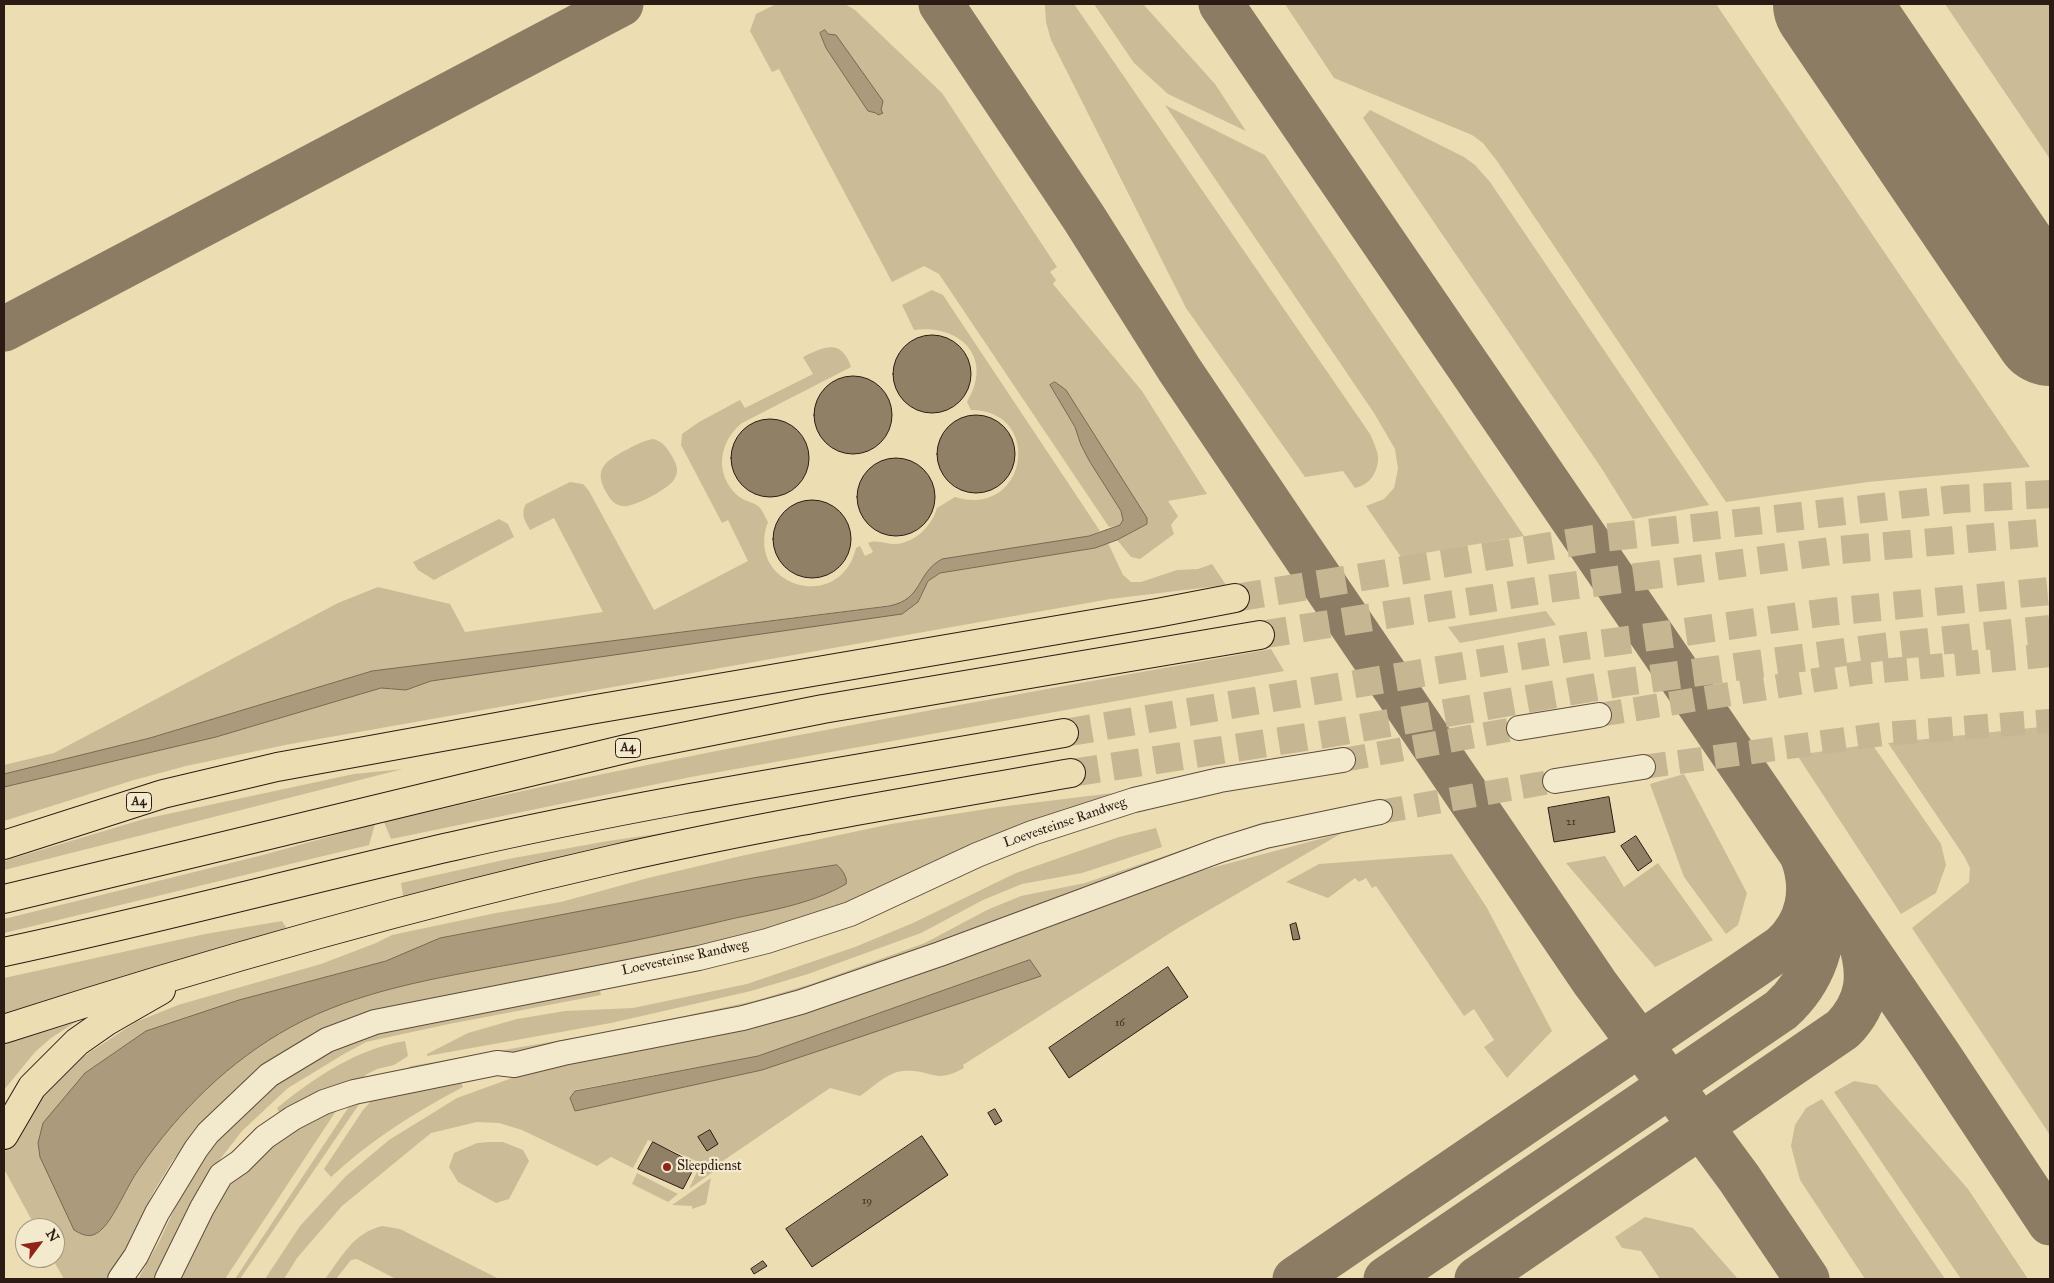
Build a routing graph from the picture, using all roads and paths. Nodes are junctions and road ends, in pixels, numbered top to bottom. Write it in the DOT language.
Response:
graph roads {
  1 [pos="1235,598"];
  2 [pos="1260,635"];
  3 [pos="1599,715"];
  4 [pos="1519,728"];
  5 [pos="1064,733"];
  6 [pos="1344,760"];
  7 [pos="1643,767"];
  8 [pos="1071,773"];
  9 [pos="1555,781"];
  10 [pos="1380,812"];
  11 [pos="4,845"];
  12 [pos="4,899"];
  13 [pos="4,952"];
  14 [pos="192,971"];
  15 [pos="4,1029"];
  16 [pos="4,1135"];
  17 [pos="120,1279"];
  18 [pos="167,1279"];
  1 -- 11 [label="highway, A4"];
  2 -- 12 [label="highway, A4"];
  3 -- 4 [label="street"];
  5 -- 13 [label="highway"];
  6 -- 17 [label="street, Loevesteinse Randweg"];
  7 -- 9 [label="street"];
  8 -- 14 [label="highway"];
  10 -- 18 [label="street"];
  14 -- 15 [label="highway"];
  14 -- 16 [label="highway"];
}
